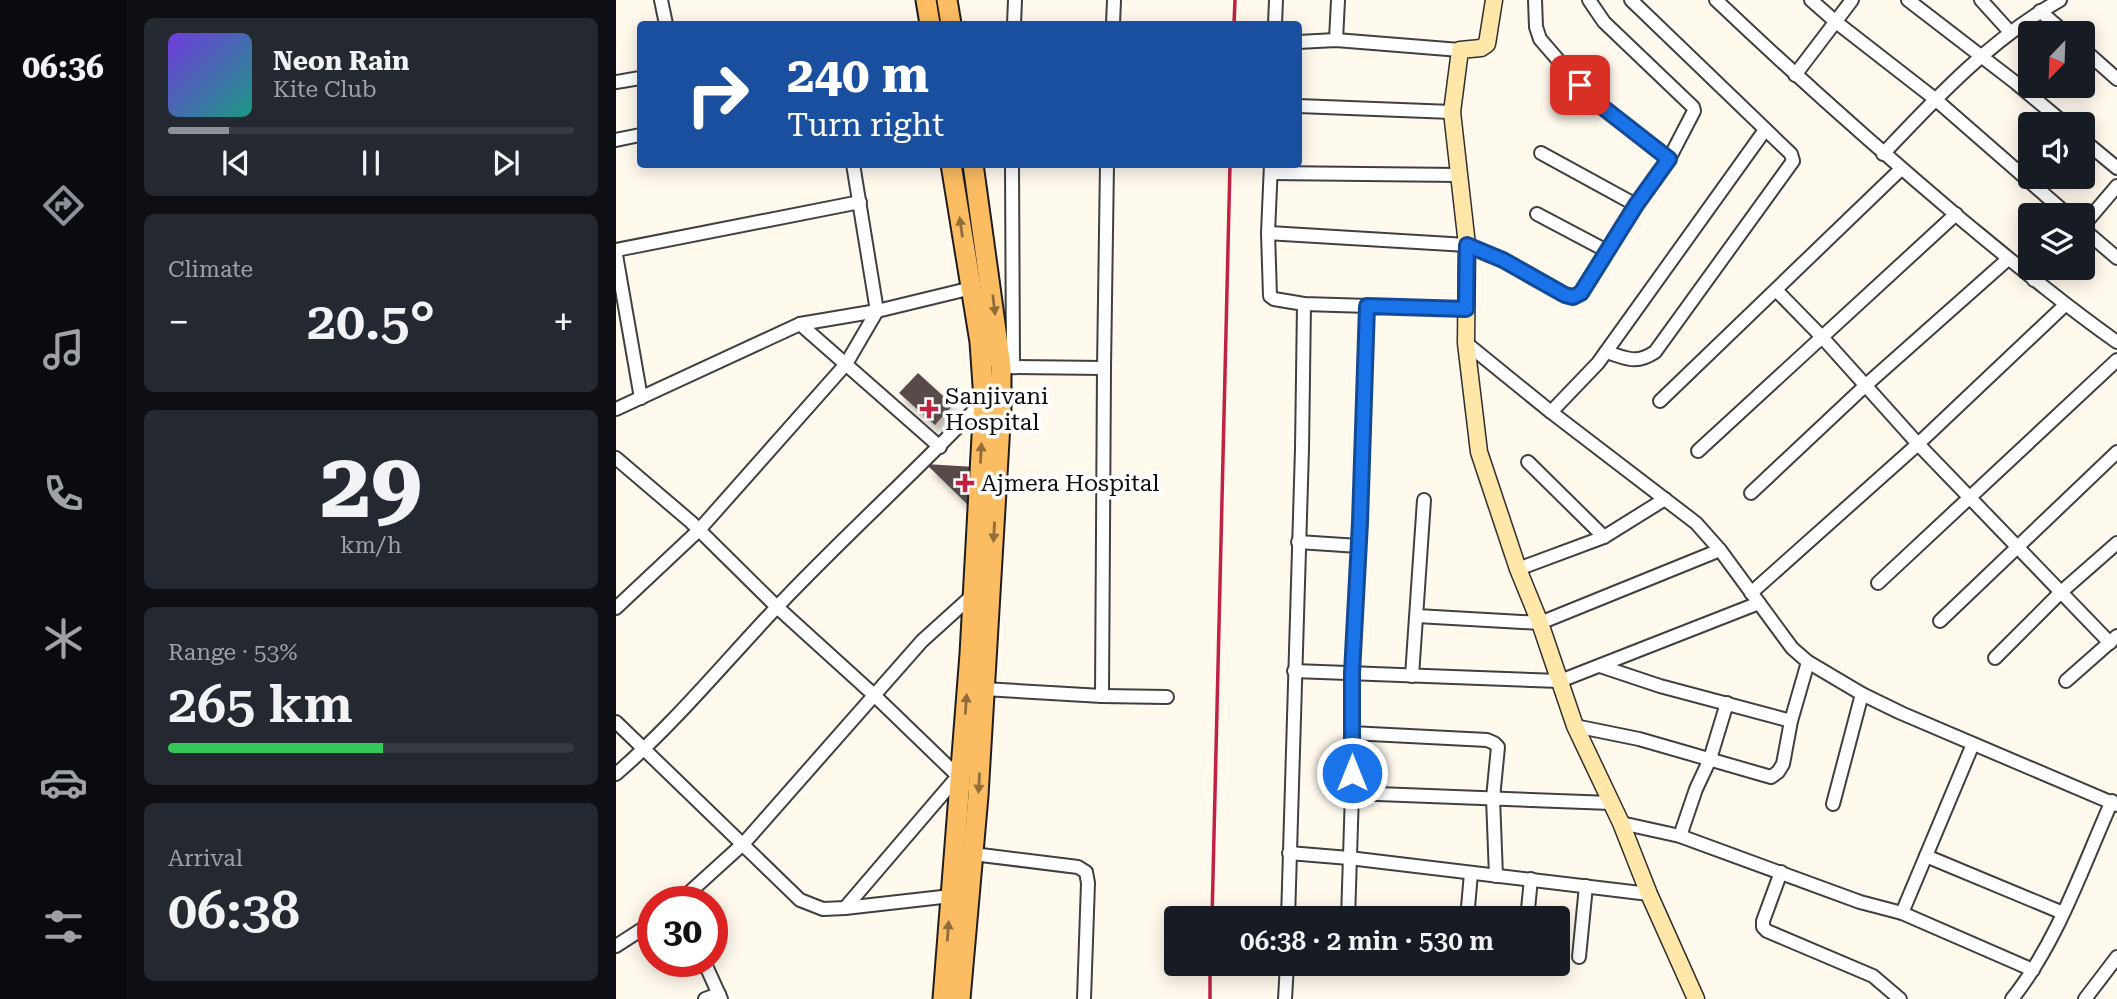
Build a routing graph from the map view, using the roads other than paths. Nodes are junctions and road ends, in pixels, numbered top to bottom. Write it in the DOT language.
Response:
graph roads {
  1 [pos="661,0"];
  2 [pos="926,0"];
  3 [pos="947,0"];
  4 [pos="1015,0"];
  5 [pos="1114,0"];
  6 [pos="1276,0"];
  7 [pos="1338,0"];
  8 [pos="1494,0"];
  9 [pos="1535,0"];
  10 [pos="1589,0"];
  11 [pos="1631,0"];
  12 [pos="1716,0"];
  13 [pos="1811,0"];
  14 [pos="1852,0"];
  15 [pos="1908,0"];
  16 [pos="1982,0"];
  17 [pos="2060,0"];
  18 [pos="2040,11"];
  19 [pos="665,21"];
  20 [pos="930,21"];
  21 [pos="950,21"];
  22 [pos="1014,21"];
  23 [pos="1112,21"];
  24 [pos="1275,21"];
  25 [pos="2052,21"];
  26 [pos="1836,22"];
  27 [pos="2010,32"];
  28 [pos="1336,40"];
  29 [pos="1302,42"];
  30 [pos="1460,50"];
  31 [pos="1982,57"];
  32 [pos="2095,60"];
  33 [pos="1795,75"];
  34 [pos="637,78"];
  35 [pos="2117,79"];
  36 [pos="616,82"];
  37 [pos="1935,99"];
  38 [pos="1302,106"];
  39 [pos="1452,112"];
  40 [pos="2051,112"];
  41 [pos="1765,130"];
  42 [pos="637,136"];
  43 [pos="616,140"];
  44 [pos="2095,150"];
  45 [pos="1541,153"];
  46 [pos="1884,154"];
  47 [pos="1669,159"];
  48 [pos="854,168"];
  49 [pos="952,168"];
  50 [pos="974,168"];
  51 [pos="1012,168"];
  52 [pos="1108,168"];
  53 [pos="2117,168"];
  54 [pos="1271,169"];
  55 [pos="1901,169"];
  56 [pos="1459,175"];
  57 [pos="2117,186"];
  58 [pos="860,202"];
  59 [pos="2054,203"];
  60 [pos="1636,205"];
  61 [pos="2095,212"];
  62 [pos="1537,214"];
  63 [pos="1956,214"];
  64 [pos="1268,233"];
  65 [pos="2095,239"];
  66 [pos="1473,248"];
  67 [pos="1607,251"];
  68 [pos="616,252"];
  69 [pos="2117,258"];
  70 [pos="2008,259"];
  71 [pos="2018,267"];
  72 [pos="2034,280"];
  73 [pos="972,288"];
  74 [pos="1776,290"];
  75 [pos="1304,304"];
  76 [pos="2065,305"];
  77 [pos="1367,306"];
  78 [pos="1466,309"];
  79 [pos="877,311"];
  80 [pos="800,324"];
  81 [pos="1822,337"];
  82 [pos="2117,342"];
  83 [pos="1466,343"];
  84 [pos="1606,352"];
  85 [pos="2117,360"];
  86 [pos="846,364"];
  87 [pos="1007,367"];
  88 [pos="1104,368"];
  89 [pos="1866,385"];
  90 [pos="641,398"];
  91 [pos="984,400"];
  92 [pos="1660,401"];
  93 [pos="618,411"];
  94 [pos="1551,412"];
  95 [pos="1918,444"];
  96 [pos="940,447"];
  97 [pos="1699,451"];
  98 [pos="2117,452"];
  99 [pos="616,458"];
  100 [pos="1528,462"];
  101 [pos="1751,493"];
  102 [pos="1970,498"];
  103 [pos="1665,499"];
  104 [pos="1424,500"];
  105 [pos="699,530"];
  106 [pos="1604,537"];
  107 [pos="1298,542"];
  108 [pos="2117,543"];
  109 [pos="1359,546"];
  110 [pos="2016,547"];
  111 [pos="1720,550"];
  112 [pos="1518,569"];
  113 [pos="1878,583"];
  114 [pos="2060,593"];
  115 [pos="974,594"];
  116 [pos="1755,598"];
  117 [pos="777,607"];
  118 [pos="616,608"];
  119 [pos="1417,616"];
  120 [pos="1940,621"];
  121 [pos="1540,623"];
  122 [pos="2113,639"];
  123 [pos="1995,658"];
  124 [pos="1808,662"];
  125 [pos="1600,666"];
  126 [pos="1294,671"];
  127 [pos="1352,673"];
  128 [pos="1412,676"];
  129 [pos="1560,681"];
  130 [pos="2066,681"];
  131 [pos="984,689"];
  132 [pos="1862,694"];
  133 [pos="874,695"];
  134 [pos="1102,696"];
  135 [pos="1167,697"];
  136 [pos="1727,702"];
  137 [pos="1791,721"];
  138 [pos="616,722"];
  139 [pos="1575,726"];
  140 [pos="1352,733"];
  141 [pos="1973,744"];
  142 [pos="644,749"];
  143 [pos="1710,759"];
  144 [pos="616,774"];
  145 [pos="959,778"];
  146 [pos="1352,793"];
  147 [pos="1493,798"];
  148 [pos="1611,803"];
  149 [pos="2114,803"];
  150 [pos="1833,804"];
  151 [pos="1621,823"];
  152 [pos="1680,836"];
  153 [pos="744,844"];
  154 [pos="1289,853"];
  155 [pos="973,854"];
  156 [pos="1926,856"];
  157 [pos="1349,858"];
  158 [pos="1781,872"];
  159 [pos="1471,873"];
  160 [pos="1496,876"];
  161 [pos="1531,879"];
  162 [pos="697,886"];
  163 [pos="1586,886"];
  164 [pos="1649,894"];
  165 [pos="951,896"];
  166 [pos="1288,906"];
  167 [pos="1348,906"];
  168 [pos="1468,906"];
  169 [pos="1528,906"];
  170 [pos="845,908"];
  171 [pos="1902,913"];
  172 [pos="2063,913"];
  173 [pos="637,932"];
  174 [pos="616,946"];
  175 [pos="1579,957"];
  176 [pos="2117,957"];
  177 [pos="2033,970"];
  178 [pos="1286,976"];
  179 [pos="711,977"];
  180 [pos="720,996"];
  181 [pos="705,999"];
  182 [pos="943,999"];
  183 [pos="960,999"];
  184 [pos="1084,999"];
  185 [pos="1285,999"];
  186 [pos="1696,999"];
  187 [pos="1899,999"];
  188 [pos="2012,999"];
  189 [pos="2085,999"];
  1 -- 19 [label="street"];
  2 -- 20 [label="main road"];
  3 -- 21 [label="main road"];
  4 -- 22 [label="street"];
  5 -- 23 [label="street"];
  6 -- 24 [label="street"];
  7 -- 28 [label="street"];
  8 -- 30 [label="street"];
  9 -- 47 [label="street"];
  10 -- 47 [label="street"];
  11 -- 41 [label="street"];
  12 -- 33 [label="street"];
  13 -- 26 [label="street"];
  14 -- 26 [label="street"];
  15 -- 31 [label="street"];
  16 -- 27 [label="street"];
  17 -- 18 [label="street"];
  18 -- 25 [label="street"];
  18 -- 27 [label="street"];
  26 -- 33 [label="street"];
  26 -- 37 [label="street"];
  27 -- 31 [label="street"];
  28 -- 29 [label="street"];
  28 -- 30 [label="street"];
  30 -- 39 [label="street"];
  31 -- 37 [label="street"];
  31 -- 40 [label="street"];
  32 -- 35 [label="street"];
  33 -- 46 [label="street"];
  34 -- 36 [label="street"];
  37 -- 46 [label="street"];
  37 -- 59 [label="street"];
  38 -- 39 [label="street"];
  39 -- 56 [label="street"];
  41 -- 84 [label="street"];
  41 -- 84 [label="street"];
  42 -- 43 [label="street"];
  44 -- 53 [label="street"];
  45 -- 60 [label="street"];
  46 -- 55 [label="street"];
  47 -- 60 [label="street"];
  48 -- 58 [label="street"];
  73 -- 49 [label="main road, one-way"];
  50 -- 87 [label="main road, one-way"];
  51 -- 87 [label="street"];
  52 -- 88 [label="street"];
  54 -- 56 [label="street"];
  54 -- 64 [label="street"];
  55 -- 63 [label="street"];
  55 -- 74 [label="street"];
  56 -- 66 [label="street"];
  57 -- 61 [label="street"];
  58 -- 68 [label="street"];
  58 -- 79 [label="street"];
  60 -- 67 [label="street"];
  62 -- 67 [label="street"];
  63 -- 70 [label="street"];
  63 -- 81 [label="street"];
  64 -- 66 [label="street"];
  64 -- 75 [label="street"];
  65 -- 69 [label="street"];
  66 -- 67 [label="street"];
  66 -- 78 [label="street"];
  68 -- 90 [label="street"];
  70 -- 71 [label="street"];
  70 -- 89 [label="street"];
  72 -- 76 [label="street"];
  73 -- 79 [label="street"];
  73 -- 91 [label="main road"];
  74 -- 81 [label="street"];
  74 -- 92 [label="street"];
  75 -- 77 [label="street"];
  75 -- 107 [label="street"];
  76 -- 82 [label="street"];
  76 -- 95 [label="street"];
  77 -- 78 [label="street"];
  77 -- 109 [label="street"];
  78 -- 83 [label="street"];
  79 -- 80 [label="street"];
  79 -- 86 [label="street"];
  80 -- 86 [label="street"];
  80 -- 90 [label="street"];
  81 -- 89 [label="street"];
  81 -- 97 [label="street"];
  83 -- 94 [label="street"];
  83 -- 112 [label="street"];
  84 -- 94 [label="street"];
  85 -- 102 [label="street"];
  86 -- 96 [label="street"];
  86 -- 105 [label="street"];
  87 -- 88 [label="street"];
  87 -- 131 [label="main road, one-way"];
  88 -- 134 [label="street"];
  89 -- 95 [label="street"];
  89 -- 101 [label="street"];
  90 -- 93 [label="street"];
  91 -- 96 [label="street"];
  115 -- 91 [label="main road, one-way"];
  94 -- 103 [label="street"];
  95 -- 102 [label="street"];
  95 -- 116 [label="street"];
  96 -- 117 [label="street"];
  98 -- 110 [label="street"];
  99 -- 105 [label="street"];
  100 -- 106 [label="street"];
  102 -- 110 [label="street"];
  102 -- 113 [label="street"];
  103 -- 106 [label="street"];
  103 -- 111 [label="street"];
  104 -- 119 [label="street"];
  105 -- 117 [label="street"];
  105 -- 118 [label="street"];
  106 -- 112 [label="street"];
  107 -- 109 [label="street"];
  107 -- 126 [label="street"];
  108 -- 114 [label="street"];
  109 -- 127 [label="street"];
  110 -- 114 [label="street"];
  110 -- 120 [label="street"];
  111 -- 116 [label="street"];
  111 -- 121 [label="street"];
  112 -- 121 [label="street"];
  114 -- 122 [label="street"];
  114 -- 123 [label="street"];
  115 -- 133 [label="street"];
  145 -- 115 [label="main road, one-way"];
  116 -- 124 [label="street"];
  116 -- 125 [label="street"];
  117 -- 133 [label="street"];
  117 -- 142 [label="street"];
  119 -- 121 [label="street"];
  119 -- 128 [label="street"];
  121 -- 129 [label="street"];
  122 -- 130 [label="street"];
  124 -- 132 [label="street"];
  124 -- 137 [label="street"];
  125 -- 129 [label="street"];
  125 -- 136 [label="street"];
  126 -- 127 [label="street"];
  126 -- 154 [label="street"];
  127 -- 128 [label="street"];
  127 -- 140 [label="street"];
  128 -- 129 [label="street"];
  129 -- 139 [label="street"];
  131 -- 134 [label="street"];
  131 -- 155 [label="main road, one-way"];
  132 -- 141 [label="street"];
  132 -- 150 [label="street"];
  133 -- 145 [label="street"];
  133 -- 153 [label="street"];
  134 -- 135 [label="street"];
  136 -- 137 [label="street"];
  136 -- 143 [label="street"];
  137 -- 143 [label="street"];
  138 -- 142 [label="street"];
  139 -- 143 [label="street"];
  139 -- 148 [label="street"];
  140 -- 146 [label="street"];
  140 -- 147 [label="street"];
  141 -- 149 [label="street"];
  141 -- 156 [label="street"];
  142 -- 144 [label="street"];
  142 -- 153 [label="street"];
  143 -- 152 [label="street"];
  145 -- 165 [label="main road"];
  145 -- 170 [label="street"];
  146 -- 147 [label="street"];
  146 -- 157 [label="street"];
  147 -- 148 [label="street"];
  147 -- 160 [label="street"];
  148 -- 151 [label="street"];
  149 -- 172 [label="street"];
  151 -- 152 [label="street"];
  151 -- 164 [label="street"];
  152 -- 158 [label="street"];
  153 -- 162 [label="street"];
  153 -- 170 [label="street"];
  154 -- 157 [label="street"];
  154 -- 166 [label="street"];
  155 -- 183 [label="main road"];
  155 -- 184 [label="street"];
  156 -- 171 [label="street"];
  156 -- 172 [label="street"];
  157 -- 159 [label="street"];
  157 -- 167 [label="street"];
  158 -- 171 [label="street"];
  158 -- 187 [label="street"];
  159 -- 160 [label="street"];
  159 -- 168 [label="street"];
  160 -- 161 [label="street"];
  161 -- 163 [label="street"];
  161 -- 169 [label="street"];
  163 -- 164 [label="street"];
  163 -- 175 [label="street"];
  164 -- 186 [label="street"];
  165 -- 170 [label="street"];
  182 -- 165 [label="main road, one-way"];
  171 -- 177 [label="street"];
  172 -- 177 [label="street"];
  173 -- 174 [label="street"];
  176 -- 189 [label="street"];
  177 -- 188 [label="street"];
  178 -- 185 [label="street"];
  179 -- 180 [label="street"];
  180 -- 181 [label="street"];
}
